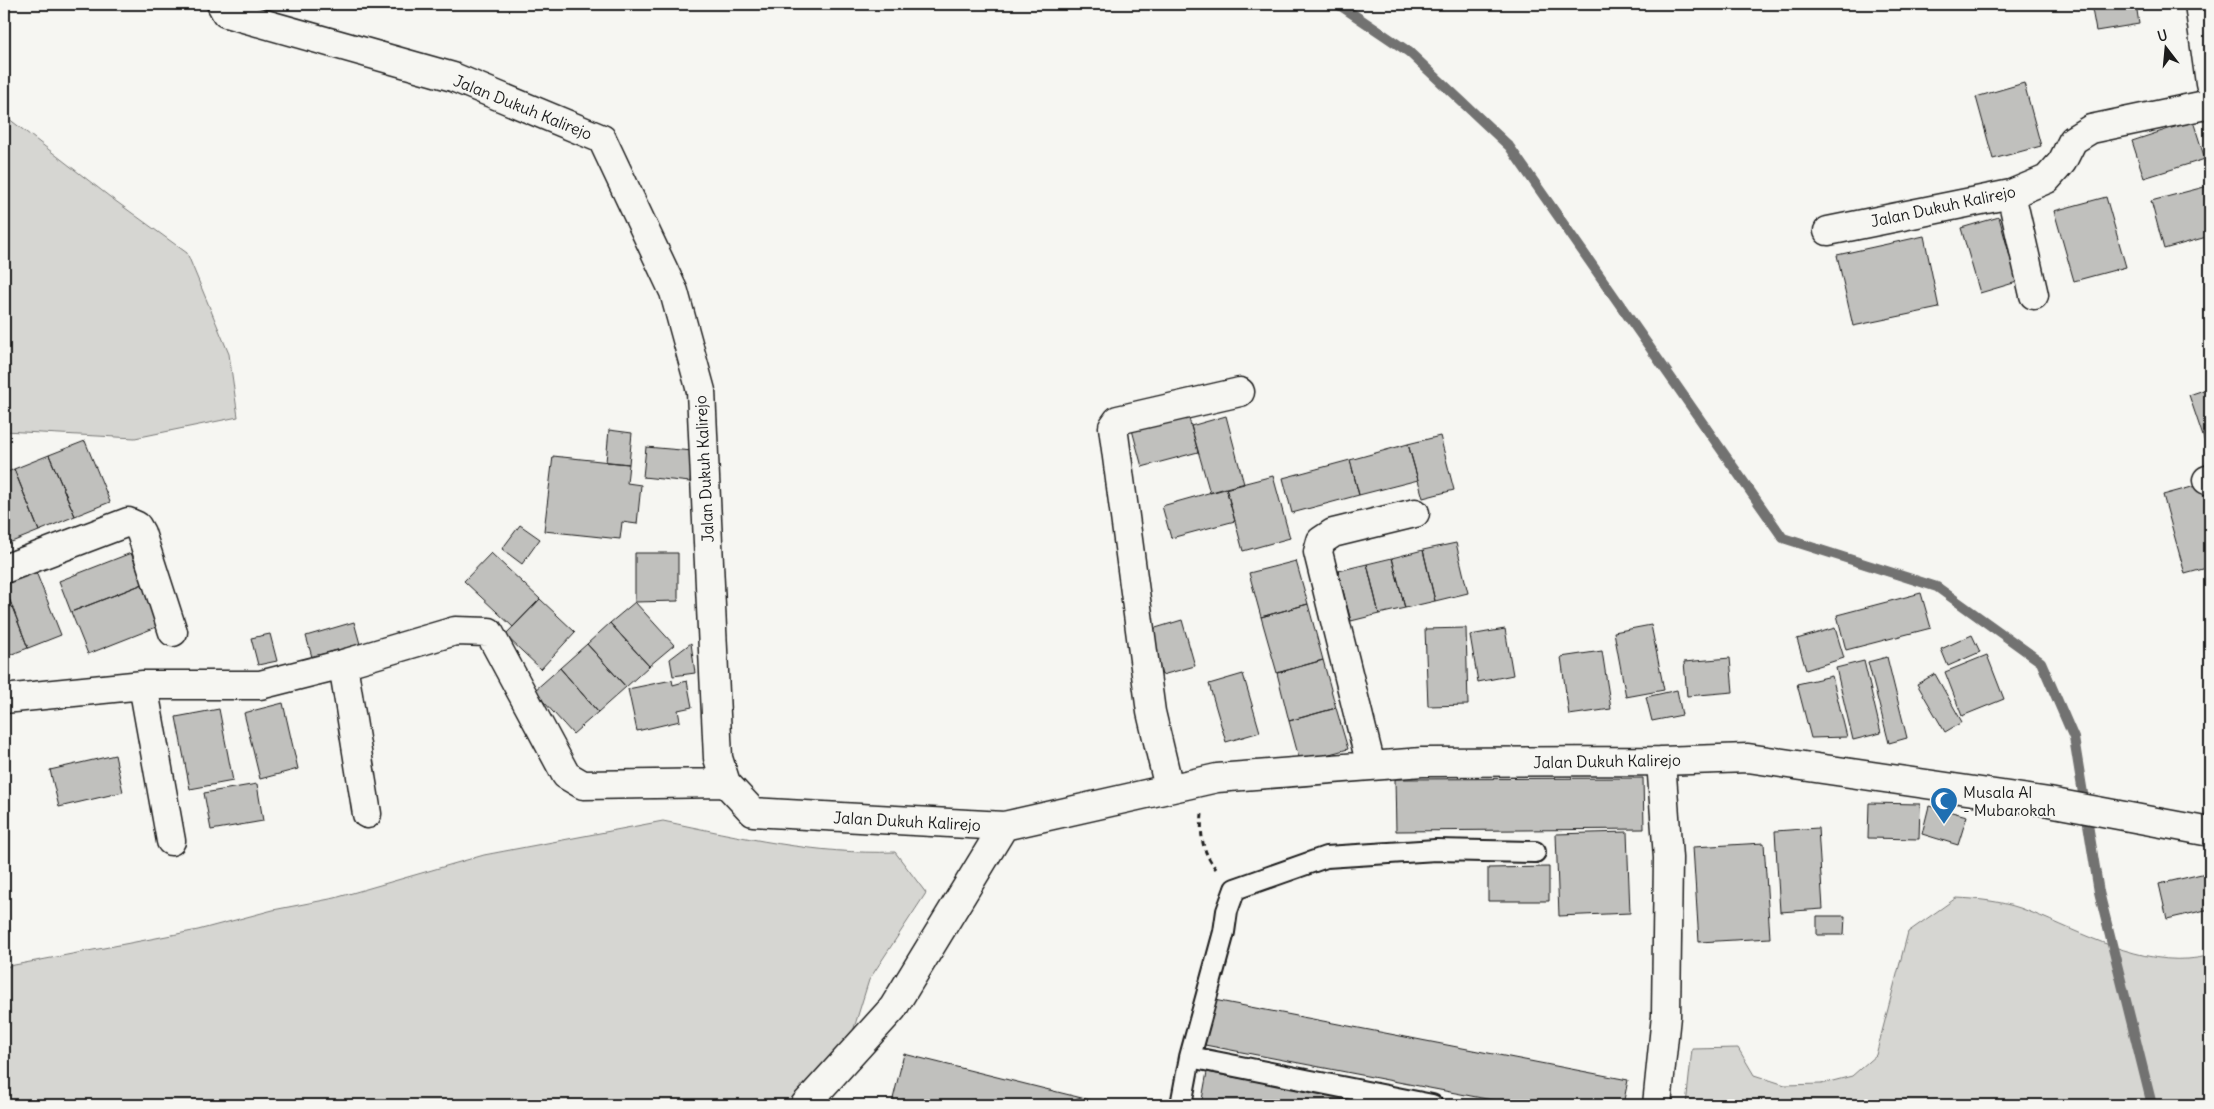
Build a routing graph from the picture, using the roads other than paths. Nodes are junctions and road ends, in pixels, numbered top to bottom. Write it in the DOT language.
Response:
graph roads {
  1 [pos="221,4"];
  2 [pos="2199,4"];
  3 [pos="2210,83"];
  4 [pos="2210,104"];
  5 [pos="2011,194"];
  6 [pos="1828,231"];
  7 [pos="2034,295"];
  8 [pos="1240,392"];
  9 [pos="1414,513"];
  10 [pos="4,569"];
  11 [pos="174,632"];
  12 [pos="343,664"];
  13 [pos="143,685"];
  14 [pos="4,699"];
  15 [pos="1661,761"];
  16 [pos="1371,766"];
  17 [pos="726,783"];
  18 [pos="1169,788"];
  19 [pos="367,814"];
  20 [pos="1004,826"];
  21 [pos="2210,832"];
  22 [pos="171,841"];
  23 [pos="1535,852"];
  24 [pos="1190,1057"];
  25 [pos="805,1105"];
  26 [pos="1181,1105"];
  27 [pos="1432,1105"];
  28 [pos="1657,1105"];
  1 -- 17 [label="street, Jalan Dukuh Kalirejo"];
  2 -- 3 [label="street"];
  4 -- 5 [label="street, Jalan Dukuh Kalirejo"];
  5 -- 6 [label="street, Jalan Dukuh Kalirejo"];
  5 -- 7 [label="street"];
  8 -- 18 [label="street"];
  9 -- 16 [label="street"];
  10 -- 11 [label="street"];
  12 -- 13 [label="street"];
  12 -- 17 [label="street"];
  12 -- 19 [label="street"];
  13 -- 14 [label="street"];
  13 -- 22 [label="street"];
  15 -- 16 [label="street, Jalan Dukuh Kalirejo"];
  15 -- 21 [label="street, Jalan Dukuh Kalirejo"];
  15 -- 28 [label="street"];
  16 -- 18 [label="street, Jalan Dukuh Kalirejo"];
  17 -- 20 [label="street, Jalan Dukuh Kalirejo"];
  18 -- 20 [label="street, Jalan Dukuh Kalirejo"];
  20 -- 25 [label="street, Jalan Dukuh Kalirejo"];
  23 -- 24 [label="lane"];
  24 -- 26 [label="lane"];
  24 -- 27 [label="lane"];
}
